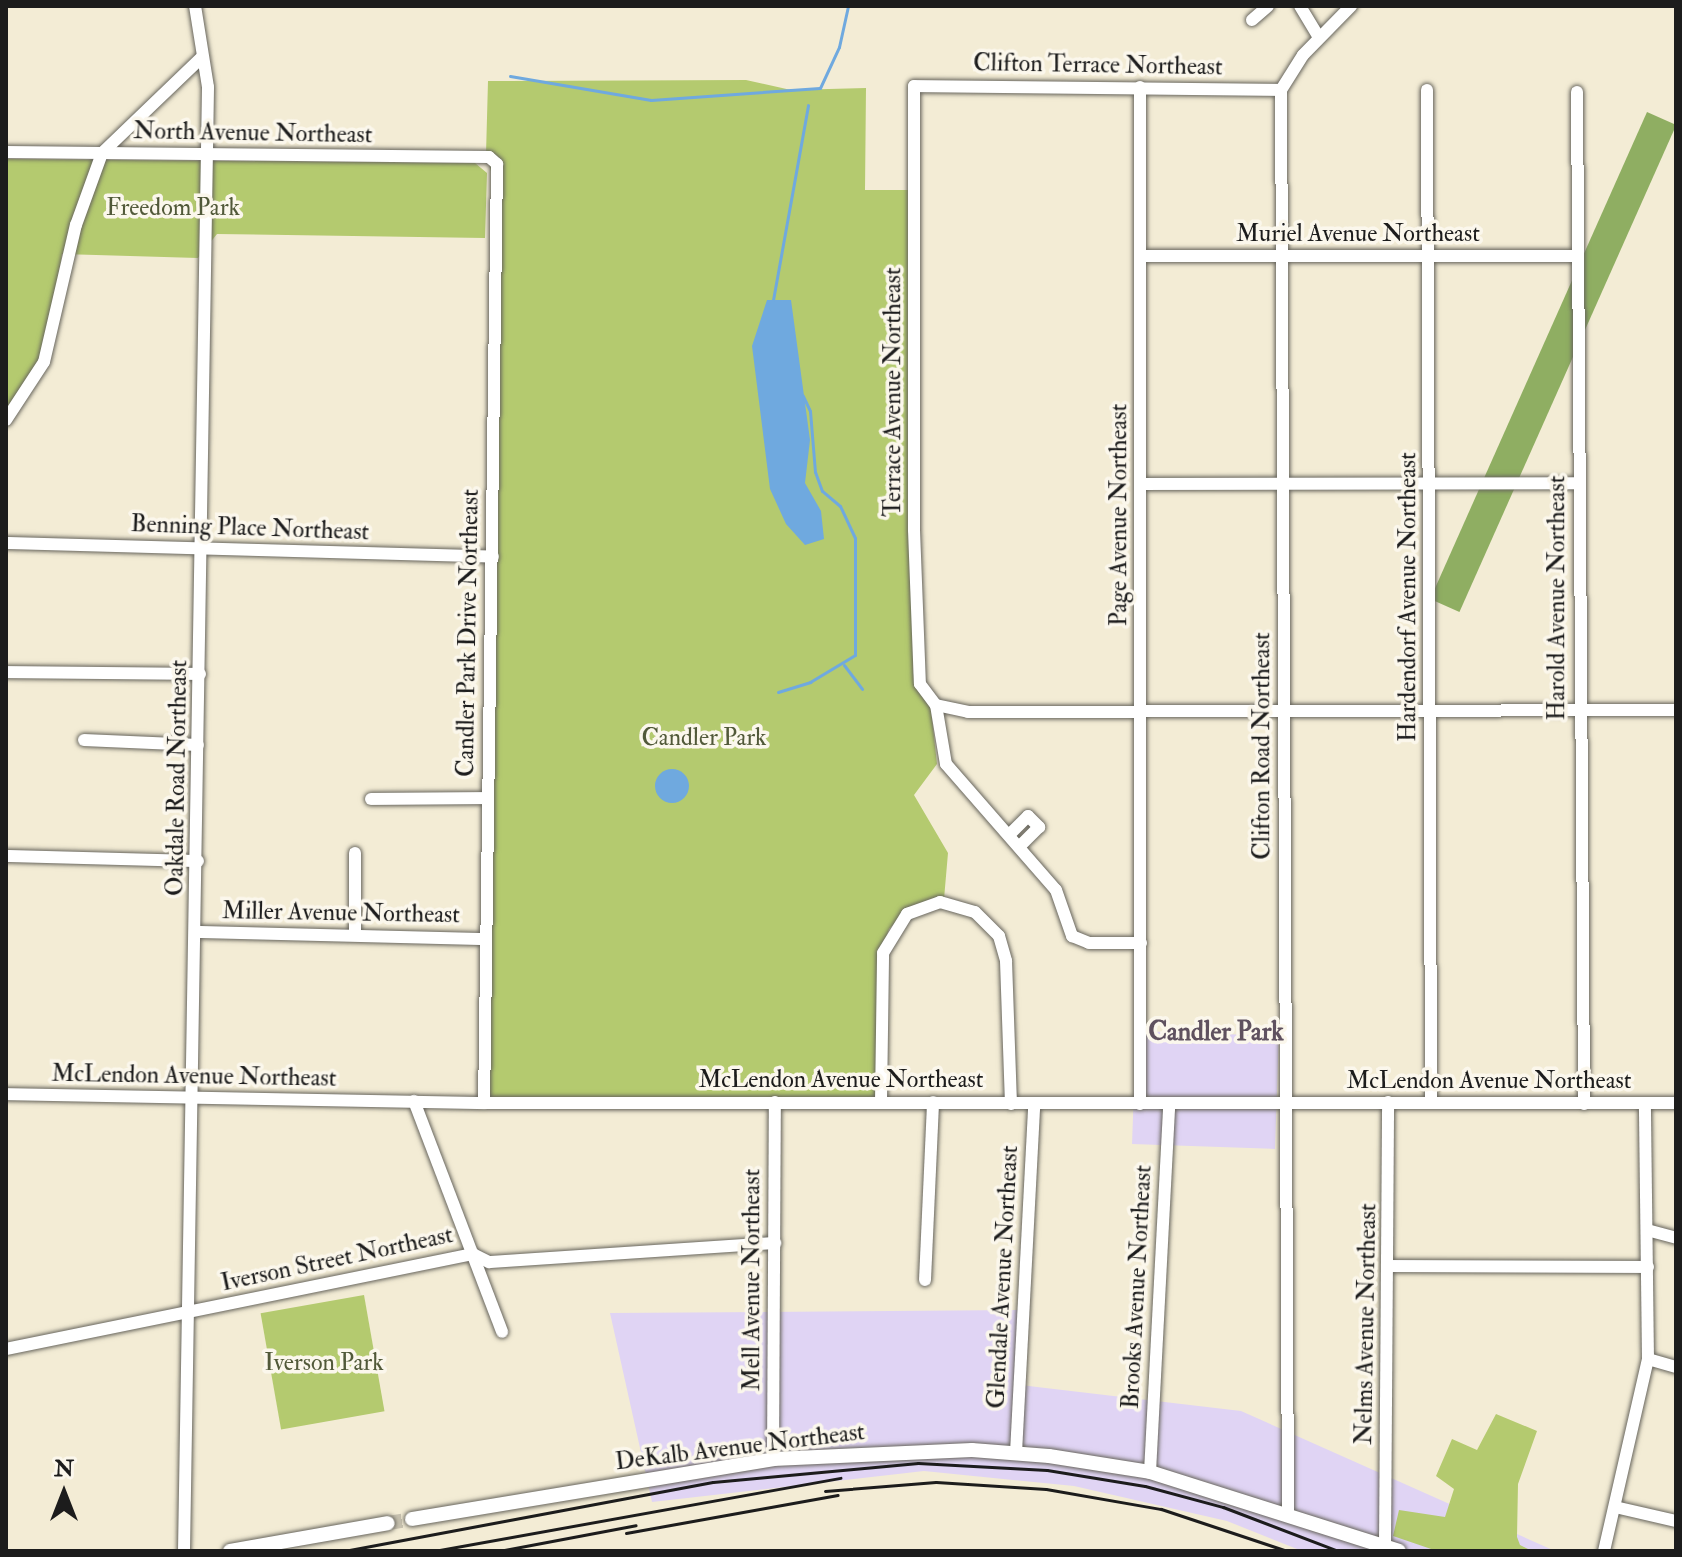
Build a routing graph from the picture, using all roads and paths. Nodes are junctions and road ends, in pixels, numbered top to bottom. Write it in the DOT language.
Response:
graph roads {
  1 [pos="195,6"];
  2 [pos="1268,6"];
  3 [pos="1299,6"];
  4 [pos="1351,6"];
  5 [pos="1252,20"];
  6 [pos="1319,38"];
  7 [pos="201,58"];
  8 [pos="914,86"];
  9 [pos="1140,87"];
  10 [pos="1281,90"];
  11 [pos="1427,90"];
  12 [pos="1577,92"];
  13 [pos="6,152"];
  14 [pos="102,153"];
  15 [pos="206,155"];
  16 [pos="497,164"];
  17 [pos="1281,254"];
  18 [pos="1140,256"];
  19 [pos="1575,256"];
  20 [pos="1428,257"];
  21 [pos="6,420"];
  22 [pos="1282,480"];
  23 [pos="1430,482"];
  24 [pos="1579,483"];
  25 [pos="1140,484"];
  26 [pos="6,543"];
  27 [pos="202,549"];
  28 [pos="493,557"];
  29 [pos="6,672"];
  30 [pos="200,674"];
  31 [pos="932,700"];
  32 [pos="1284,709"];
  33 [pos="1431,710"];
  34 [pos="1579,710"];
  35 [pos="1676,710"];
  36 [pos="1142,712"];
  37 [pos="84,740"];
  38 [pos="198,745"];
  39 [pos="487,798"];
  40 [pos="371,799"];
  41 [pos="1009,835"];
  42 [pos="1019,847"];
  43 [pos="355,853"];
  44 [pos="6,856"];
  45 [pos="198,861"];
  46 [pos="197,932"];
  47 [pos="355,933"];
  48 [pos="484,939"];
  49 [pos="1141,943"];
  50 [pos="6,1094"];
  51 [pos="192,1100"];
  52 [pos="414,1101"];
  53 [pos="775,1102"];
  54 [pos="881,1102"];
  55 [pos="933,1102"];
  56 [pos="1286,1102"];
  57 [pos="1388,1102"];
  58 [pos="484,1103"];
  59 [pos="1431,1103"];
  60 [pos="1676,1103"];
  61 [pos="1011,1104"];
  62 [pos="1034,1104"];
  63 [pos="1140,1104"];
  64 [pos="1169,1104"];
  65 [pos="1584,1104"];
  66 [pos="1645,1104"];
  67 [pos="1647,1230"];
  68 [pos="1676,1238"];
  69 [pos="775,1243"];
  70 [pos="473,1254"];
  71 [pos="1390,1266"];
  72 [pos="1648,1267"];
  73 [pos="925,1280"];
  74 [pos="188,1312"];
  75 [pos="502,1332"];
  76 [pos="6,1349"];
  77 [pos="1648,1359"];
  78 [pos="1676,1367"];
  79 [pos="1016,1453"];
  80 [pos="773,1459"];
  81 [pos="1150,1472"];
  82 [pos="1615,1507"];
  83 [pos="1288,1513"];
  84 [pos="412,1519"];
  85 [pos="1676,1521"];
  86 [pos="388,1523"];
  87 [pos="1392,1549"];
  88 [pos="184,1551"];
  89 [pos="230,1551"];
  90 [pos="1604,1551"];
  1 -- 7 [label="street, Oakdale Road Northeast"];
  2 -- 5 [label="street"];
  3 -- 6 [label="street"];
  4 -- 6 [label="street"];
  6 -- 10 [label="street"];
  7 -- 14 [label="street"];
  7 -- 15 [label="street, Oakdale Road Northeast"];
  8 -- 9 [label="street, Clifton Terrace Northeast"];
  8 -- 31 [label="street, Terrace Avenue Northeast"];
  9 -- 10 [label="street, Clifton Terrace Northeast"];
  9 -- 18 [label="street, Page Avenue Northeast"];
  10 -- 17 [label="street, Clifton Road Northeast"];
  11 -- 20 [label="street, Hardendorf Avenue Northeast"];
  12 -- 19 [label="street, Harold Avenue Northeast"];
  13 -- 14 [label="street, North Avenue Northeast"];
  14 -- 15 [label="street, North Avenue Northeast"];
  14 -- 21 [label="street"];
  15 -- 16 [label="street, North Avenue Northeast"];
  15 -- 27 [label="street, Oakdale Road Northeast"];
  16 -- 28 [label="street, Candler Park Drive Northeast"];
  17 -- 18 [label="street, Muriel Avenue Northeast"];
  17 -- 20 [label="street, Muriel Avenue Northeast"];
  17 -- 22 [label="street, Clifton Road Northeast"];
  18 -- 25 [label="street, Page Avenue Northeast"];
  19 -- 20 [label="street, Muriel Avenue Northeast"];
  19 -- 24 [label="street, Harold Avenue Northeast"];
  20 -- 23 [label="street, Hardendorf Avenue Northeast"];
  22 -- 23 [label="street"];
  22 -- 25 [label="street"];
  22 -- 32 [label="street, Clifton Road Northeast"];
  23 -- 24 [label="street"];
  23 -- 33 [label="street, Hardendorf Avenue Northeast"];
  24 -- 34 [label="street, Harold Avenue Northeast"];
  25 -- 36 [label="street, Page Avenue Northeast"];
  26 -- 27 [label="street, Benning Place Northeast"];
  27 -- 28 [label="street, Benning Place Northeast"];
  27 -- 30 [label="street, Oakdale Road Northeast"];
  28 -- 39 [label="street, Candler Park Drive Northeast"];
  29 -- 30 [label="street"];
  30 -- 38 [label="street, Oakdale Road Northeast"];
  31 -- 36 [label="street"];
  31 -- 41 [label="street"];
  32 -- 33 [label="street"];
  32 -- 36 [label="street"];
  32 -- 56 [label="street, Clifton Road Northeast"];
  33 -- 34 [label="street"];
  33 -- 59 [label="street, Hardendorf Avenue Northeast"];
  34 -- 35 [label="street"];
  34 -- 65 [label="street, Harold Avenue Northeast"];
  36 -- 49 [label="street, Page Avenue Northeast"];
  37 -- 38 [label="street"];
  38 -- 45 [label="street, Oakdale Road Northeast"];
  39 -- 40 [label="street"];
  39 -- 48 [label="street, Candler Park Drive Northeast"];
  41 -- 42 [label="street"];
  41 -- 42 [label="street"];
  42 -- 49 [label="street"];
  43 -- 47 [label="street"];
  44 -- 45 [label="street"];
  45 -- 46 [label="street, Oakdale Road Northeast"];
  46 -- 47 [label="street, Miller Avenue Northeast"];
  46 -- 51 [label="street, Oakdale Road Northeast"];
  47 -- 48 [label="street, Miller Avenue Northeast"];
  48 -- 58 [label="street, Candler Park Drive Northeast"];
  49 -- 63 [label="street, Page Avenue Northeast"];
  50 -- 51 [label="street, McLendon Avenue Northeast"];
  51 -- 52 [label="street, McLendon Avenue Northeast"];
  51 -- 74 [label="street, Oakdale Road Northeast"];
  52 -- 58 [label="street, McLendon Avenue Northeast"];
  52 -- 70 [label="street"];
  53 -- 54 [label="street, McLendon Avenue Northeast"];
  53 -- 58 [label="street, McLendon Avenue Northeast"];
  53 -- 69 [label="street, Mell Avenue Northeast"];
  54 -- 55 [label="street, McLendon Avenue Northeast"];
  54 -- 61 [label="street"];
  55 -- 61 [label="street, McLendon Avenue Northeast"];
  55 -- 73 [label="street"];
  56 -- 57 [label="street, McLendon Avenue Northeast"];
  56 -- 64 [label="street, McLendon Avenue Northeast"];
  56 -- 83 [label="street, Clifton Road Northeast"];
  57 -- 59 [label="street, McLendon Avenue Northeast"];
  57 -- 71 [label="street, Nelms Avenue Northeast"];
  59 -- 65 [label="street, McLendon Avenue Northeast"];
  60 -- 66 [label="street, McLendon Avenue Northeast"];
  61 -- 62 [label="street, McLendon Avenue Northeast"];
  62 -- 63 [label="street, McLendon Avenue Northeast"];
  62 -- 79 [label="street, Glendale Avenue Northeast"];
  63 -- 64 [label="street, McLendon Avenue Northeast"];
  64 -- 81 [label="street, Brooks Avenue Northeast"];
  65 -- 66 [label="street, McLendon Avenue Northeast"];
  66 -- 67 [label="street"];
  67 -- 68 [label="street"];
  67 -- 72 [label="street"];
  69 -- 70 [label="street, Iverson Street Northeast"];
  69 -- 80 [label="street, Mell Avenue Northeast"];
  70 -- 74 [label="street, Iverson Street Northeast"];
  70 -- 75 [label="street"];
  71 -- 72 [label="street"];
  71 -- 87 [label="street, Nelms Avenue Northeast"];
  72 -- 77 [label="street"];
  74 -- 76 [label="street, Iverson Street Northeast"];
  74 -- 88 [label="street, Oakdale Road Northeast"];
  77 -- 78 [label="street"];
  77 -- 82 [label="street"];
  79 -- 80 [label="main road, DeKalb Avenue Northeast"];
  79 -- 81 [label="main road, DeKalb Avenue Northeast"];
  80 -- 84 [label="main road, DeKalb Avenue Northeast"];
  81 -- 83 [label="main road, DeKalb Avenue Northeast"];
  82 -- 85 [label="street"];
  82 -- 90 [label="street"];
  83 -- 87 [label="main road, DeKalb Avenue Northeast"];
  86 -- 89 [label="main road"];
}
